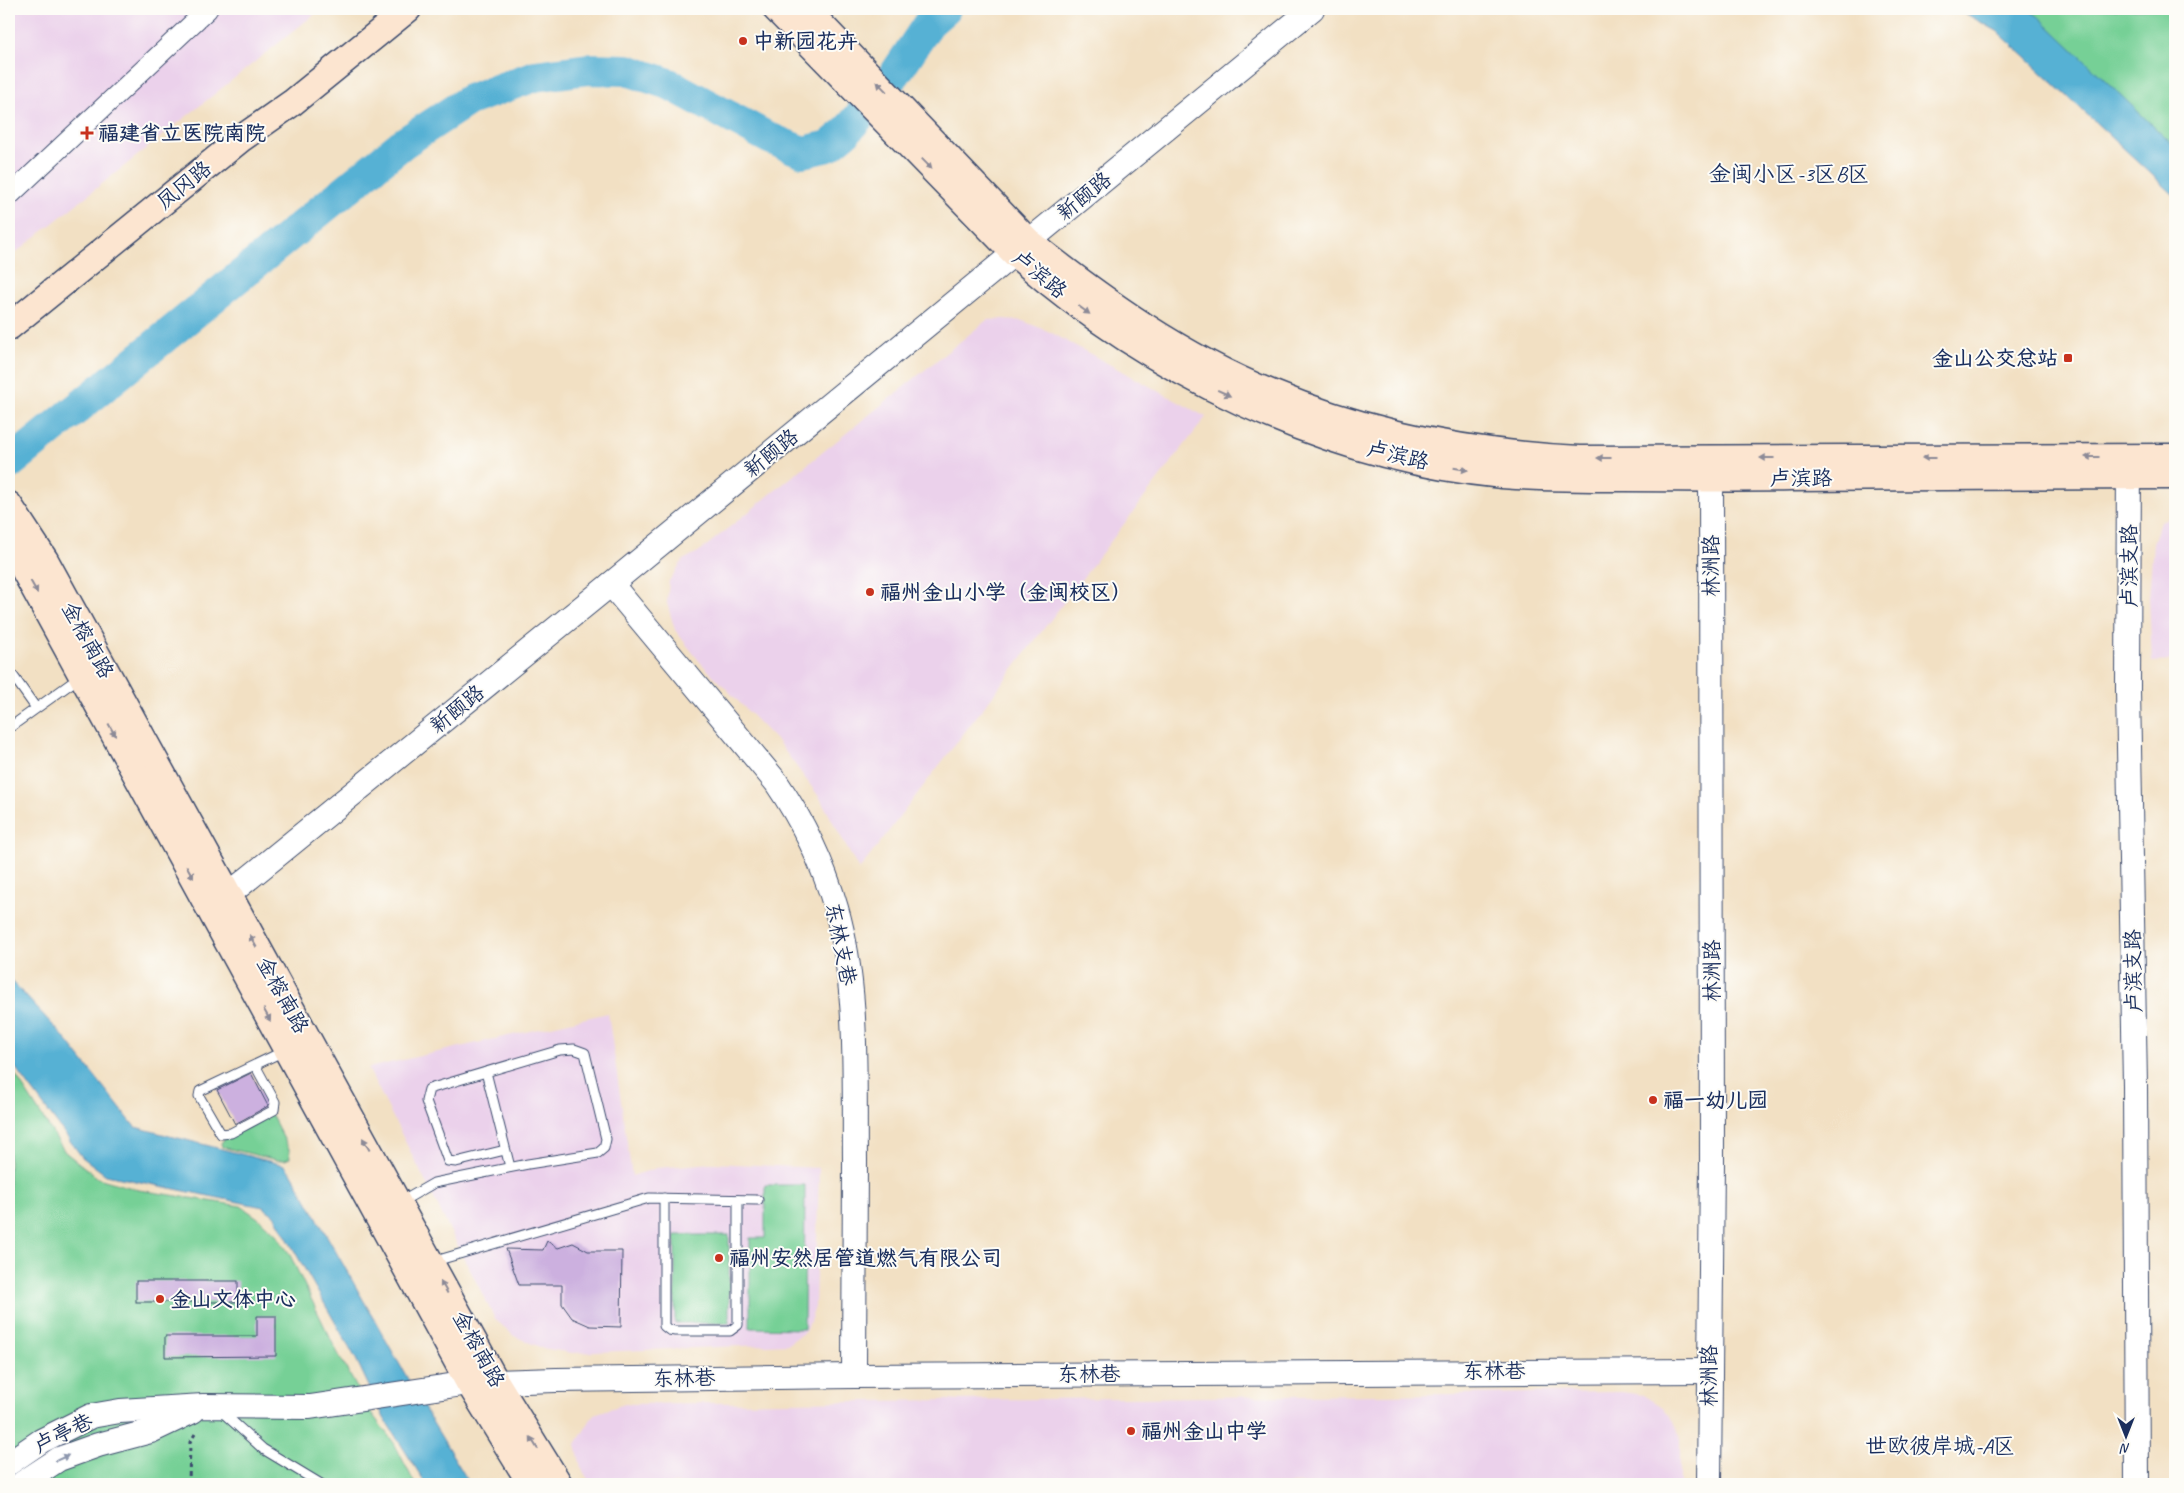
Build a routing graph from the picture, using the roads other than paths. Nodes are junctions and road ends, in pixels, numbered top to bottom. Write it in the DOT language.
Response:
graph roads {
  1 [pos="208,9"];
  2 [pos="408,9"];
  3 [pos="776,9"];
  4 [pos="806,9"];
  5 [pos="1312,9"];
  6 [pos="848,67"];
  7 [pos="9,196"];
  8 [pos="1021,247"];
  9 [pos="9,327"];
  10 [pos="2175,457"];
  11 [pos="2129,467"];
  12 [pos="1711,468"];
  13 [pos="2175,476"];
  14 [pos="12,509"];
  15 [pos="9,545"];
  16 [pos="611,584"];
  17 [pos="9,670"];
  18 [pos="82,675"];
  19 [pos="36,708"];
  20 [pos="9,728"];
  21 [pos="228,895"];
  22 [pos="286,1050"];
  23 [pos="255,1065"];
  24 [pos="486,1072"];
  25 [pos="506,1150"];
  26 [pos="510,1167"];
  27 [pos="664,1198"];
  28 [pos="738,1200"];
  29 [pos="758,1200"];
  30 [pos="398,1203"];
  31 [pos="431,1262"];
  32 [pos="1709,1371"];
  33 [pos="854,1376"];
  34 [pos="496,1382"];
  35 [pos="469,1383"];
  36 [pos="209,1406"];
  37 [pos="310,1407"];
  38 [pos="9,1463"];
  39 [pos="21,1484"];
  40 [pos="321,1484"];
  41 [pos="531,1484"];
  42 [pos="559,1484"];
  43 [pos="1708,1484"];
  44 [pos="2136,1484"];
  1 -- 7 [label="street"];
  2 -- 9 [label="main road, 凤冈路"];
  3 -- 6 [label="main road, 卢滨路"];
  4 -- 6 [label="main road"];
  5 -- 8 [label="street, 新颐路"];
  6 -- 8 [label="main road, 卢滨路"];
  8 -- 12 [label="main road, 卢滨路"];
  8 -- 16 [label="street, 新颐路"];
  10 -- 11 [label="main road"];
  11 -- 12 [label="main road, 卢滨路"];
  11 -- 13 [label="main road, 卢滨路"];
  11 -- 44 [label="street, 卢滨支路"];
  12 -- 32 [label="street, 林洲路"];
  14 -- 21 [label="main road, 金榕南路"];
  15 -- 18 [label="main road, 金榕南路, one-way"];
  16 -- 21 [label="street, 新颐路"];
  16 -- 33 [label="street, 东林支巷"];
  17 -- 19 [label="lane"];
  18 -- 19 [label="lane"];
  18 -- 22 [label="main road, 金榕南路, one-way"];
  19 -- 20 [label="lane"];
  30 -- 21 [label="main road, 金榕南路, one-way"];
  22 -- 23 [label="lane"];
  22 -- 35 [label="main road, 金榕南路"];
  23 -- 23 [label="lane"];
  24 -- 25 [label="lane"];
  24 -- 25 [label="lane"];
  24 -- 26 [label="lane"];
  25 -- 26 [label="lane"];
  26 -- 30 [label="lane"];
  27 -- 28 [label="lane"];
  27 -- 28 [label="lane"];
  27 -- 31 [label="lane"];
  28 -- 29 [label="lane"];
  30 -- 31 [label="main road, 金榕南路"];
  34 -- 31 [label="main road, 金榕南路, one-way"];
  32 -- 33 [label="street, 东林巷"];
  32 -- 43 [label="street, 林洲路"];
  33 -- 34 [label="street, 东林巷"];
  34 -- 35 [label="street, 东林巷"];
  42 -- 34 [label="main road, 金榕南路, one-way"];
  35 -- 37 [label="street, 东林巷"];
  35 -- 41 [label="main road, 金榕南路"];
  36 -- 37 [label="street, 卢亭巷"];
  36 -- 38 [label="street, 卢亭巷"];
  39 -- 36 [label="street, one-way"];
  36 -- 40 [label="lane"];
}
